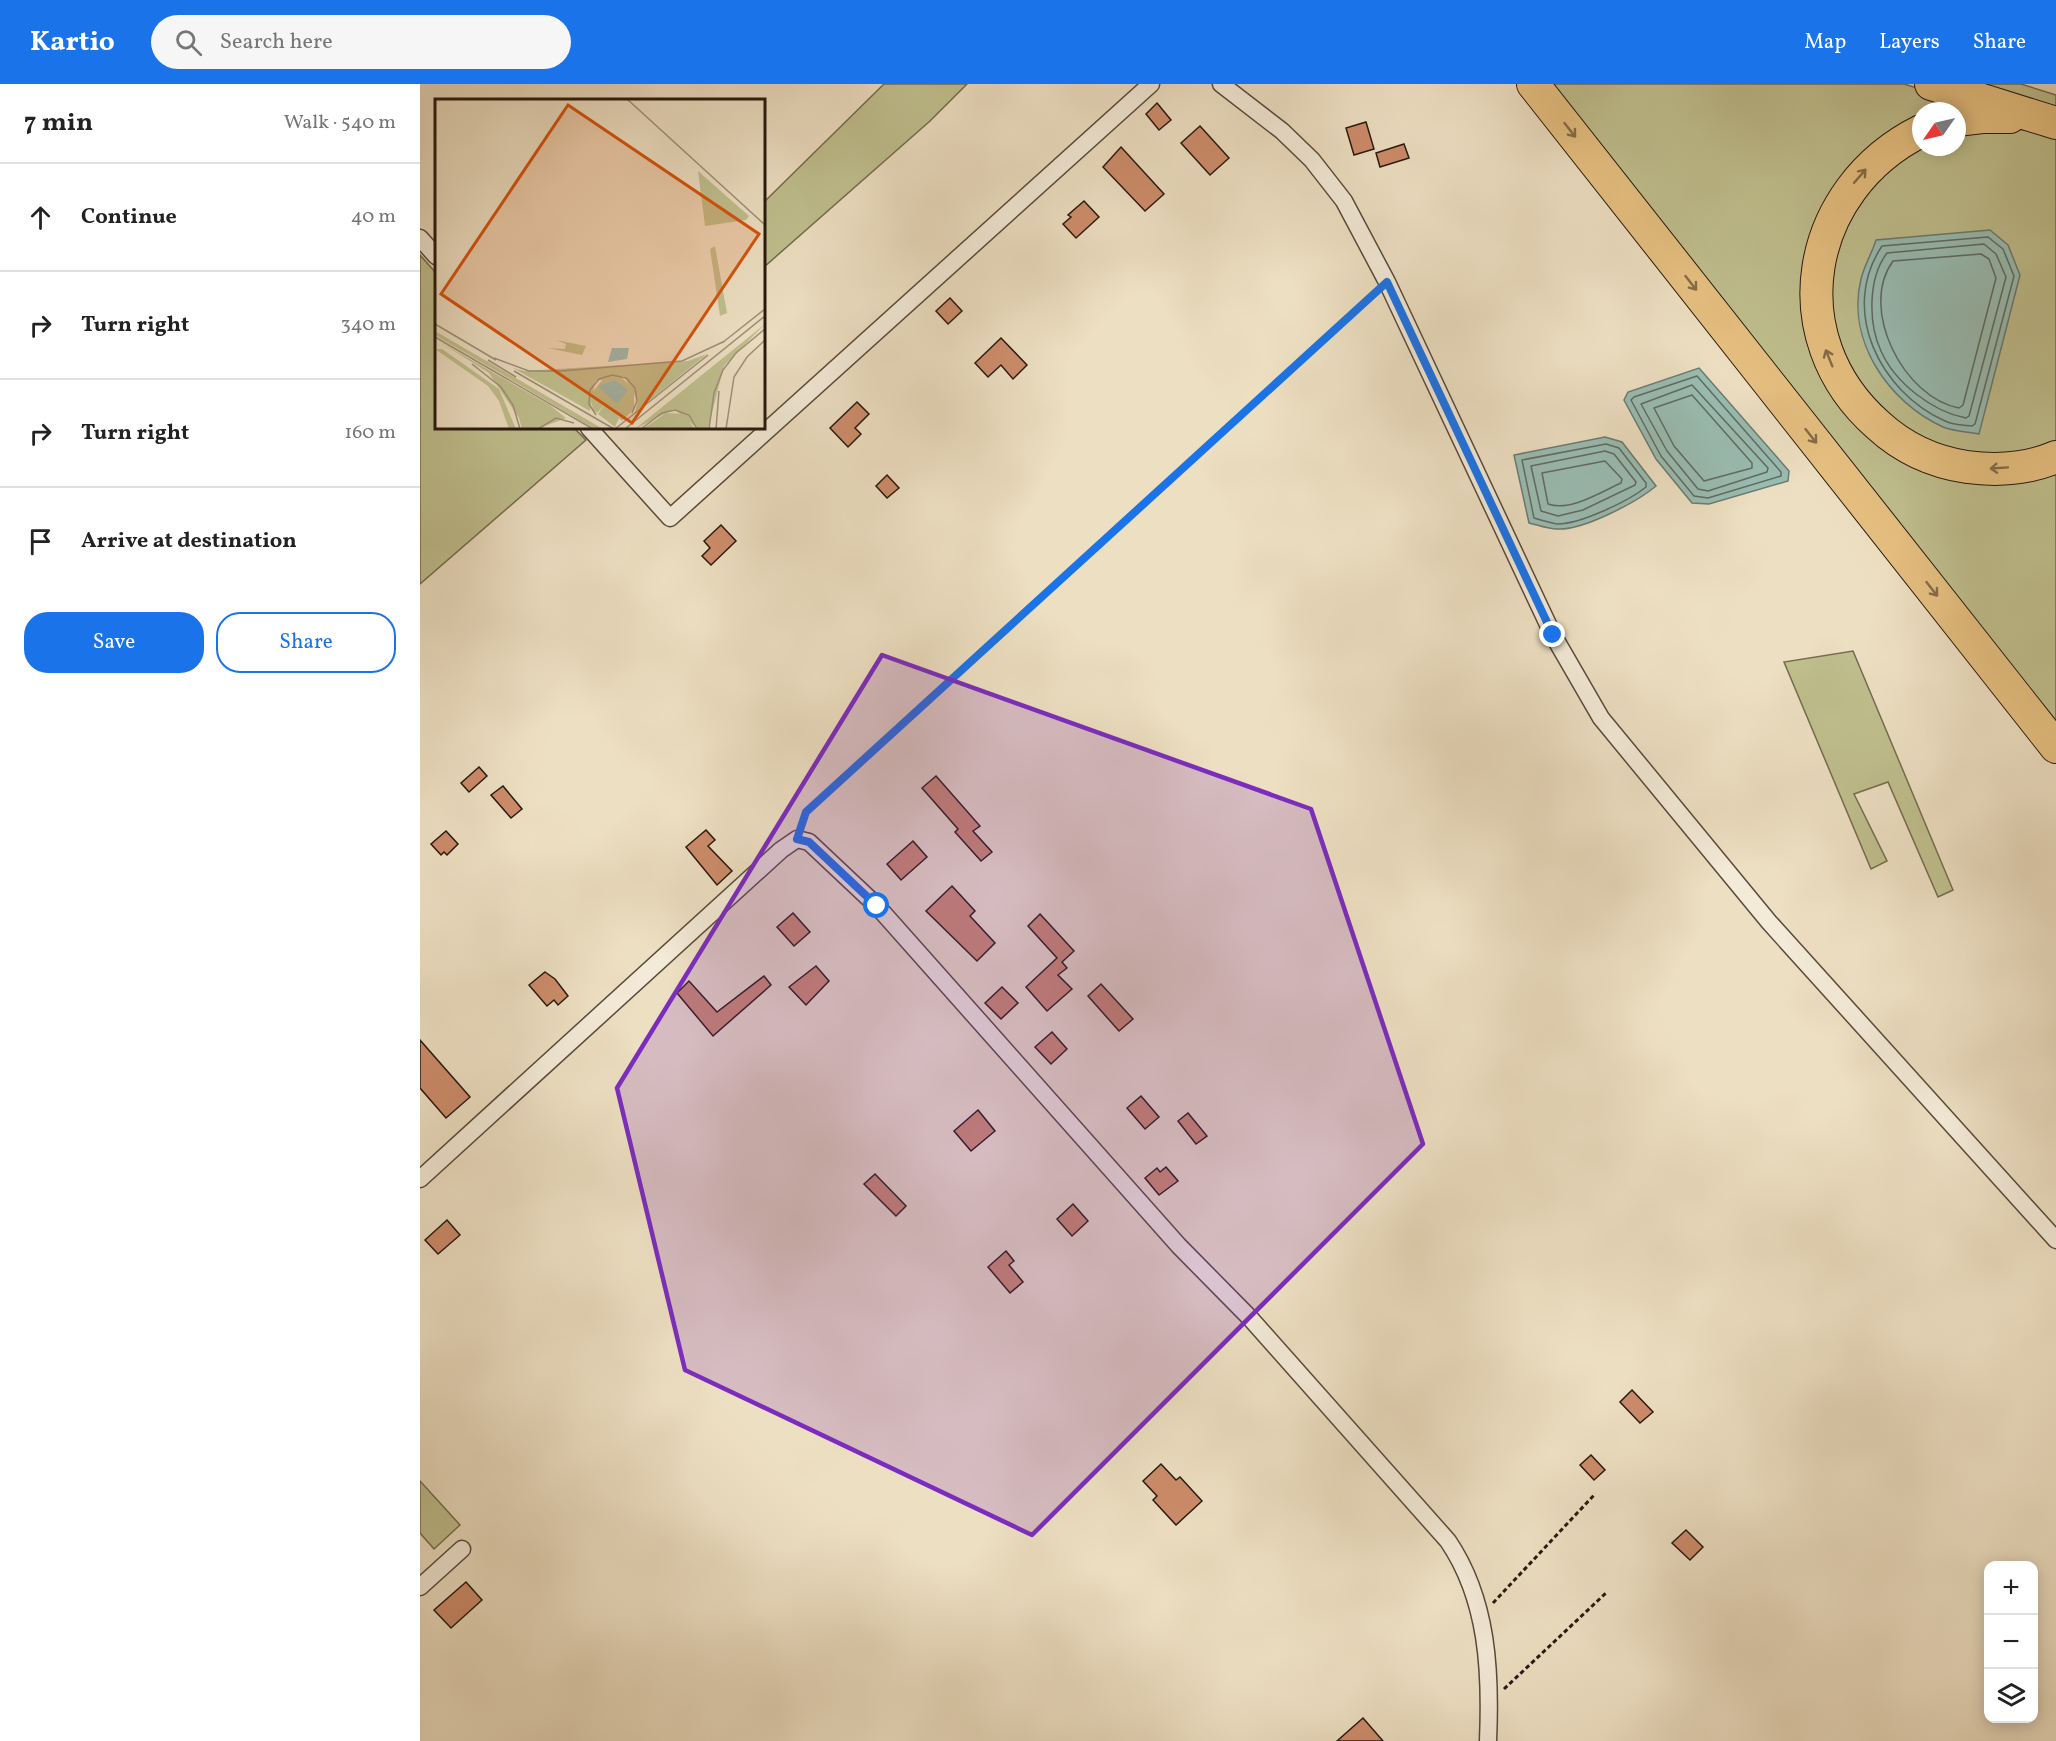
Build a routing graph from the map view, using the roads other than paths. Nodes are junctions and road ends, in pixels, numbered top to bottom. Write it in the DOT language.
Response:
graph roads {
  1 [pos="1151,84"];
  2 [pos="1221,84"];
  3 [pos="1533,84"];
  4 [pos="1931,84"];
  5 [pos="1966,119"];
  6 [pos="2056,124"];
  7 [pos="1912,136"];
  8 [pos="420,238"];
  9 [pos="435,255"];
  10 [pos="590,429"];
  11 [pos="2056,457"];
  12 [pos="2056,747"];
  13 [pos="420,1179"];
  14 [pos="2056,1240"];
  15 [pos="462,1550"];
  16 [pos="420,1587"];
  17 [pos="1488,1741"];
  1 -- 10 [label="street"];
  2 -- 14 [label="street"];
  3 -- 12 [label="highway, one-way"];
  4 -- 6 [label="highway"];
  5 -- 6 [label="highway"];
  11 -- 7 [label="highway, one-way"];
  8 -- 9 [label="street"];
  13 -- 17 [label="street"];
  15 -- 16 [label="street"];
}
